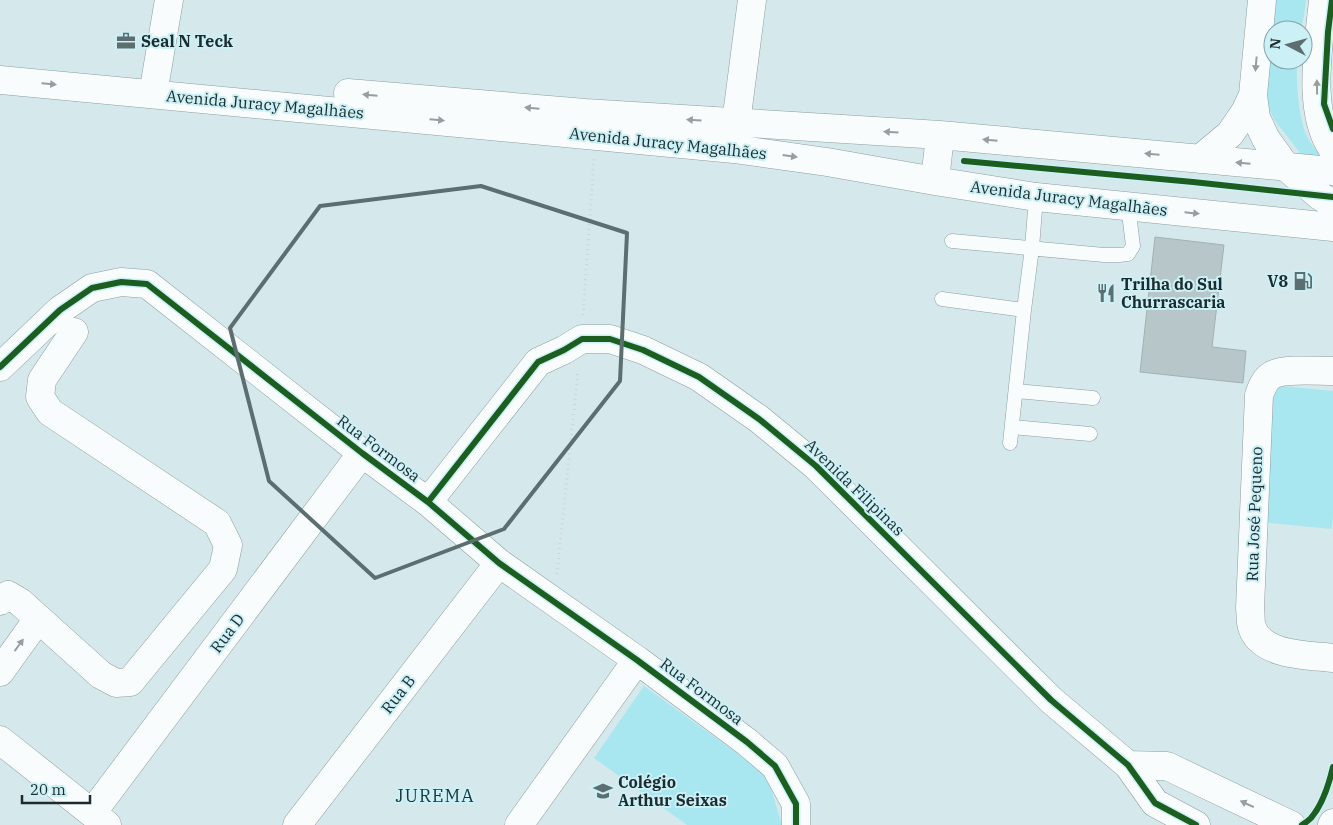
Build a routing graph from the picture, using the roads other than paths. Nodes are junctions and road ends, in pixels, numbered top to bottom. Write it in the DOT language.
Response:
graph roads {
  1 [pos="169,0"];
  2 [pos="752,0"];
  3 [pos="1262,0"];
  4 [pos="1324,0"];
  5 [pos="1264,20"];
  6 [pos="1313,35"];
  7 [pos="1313,46"];
  8 [pos="1263,51"];
  9 [pos="0,61"];
  10 [pos="0,80"];
  11 [pos="155,85"];
  12 [pos="1253,95"];
  13 [pos="736,123"];
  14 [pos="940,135"];
  15 [pos="1333,150"];
  16 [pos="1200,159"];
  17 [pos="1286,167"];
  18 [pos="1333,170"];
  19 [pos="935,181"];
  20 [pos="1036,197"];
  21 [pos="1333,204"];
  22 [pos="1128,206"];
  23 [pos="1333,227"];
  24 [pos="952,241"];
  25 [pos="1032,248"];
  26 [pos="942,299"];
  27 [pos="1024,310"];
  28 [pos="74,332"];
  29 [pos="0,367"];
  30 [pos="1333,371"];
  31 [pos="1016,391"];
  32 [pos="1093,398"];
  33 [pos="1012,427"];
  34 [pos="1090,434"];
  35 [pos="1010,443"];
  36 [pos="362,453"];
  37 [pos="428,502"];
  38 [pos="500,563"];
  39 [pos="4,598"];
  40 [pos="38,619"];
  41 [pos="1333,658"];
  42 [pos="637,660"];
  43 [pos="0,672"];
  44 [pos="0,740"];
  45 [pos="1128,765"];
  46 [pos="796,815"];
  47 [pos="100,819"];
  48 [pos="296,825"];
  49 [pos="519,825"];
  50 [pos="1196,825"];
  51 [pos="1291,825"];
  1 -- 11 [label="street"];
  2 -- 13 [label="street"];
  3 -- 5 [label="street"];
  4 -- 6 [label="street"];
  15 -- 7 [label="street, one-way"];
  8 -- 12 [label="street, one-way"];
  9 -- 11 [label="street, Avenida Juracy Magalhães"];
  10 -- 11 [label="street, Avenida Juracy Magalhães, one-way"];
  13 -- 11 [label="street, Avenida Juracy Magalhães, one-way"];
  11 -- 19 [label="street, Avenida Juracy Magalhães, one-way"];
  12 -- 16 [label="street"];
  12 -- 17 [label="street"];
  14 -- 13 [label="street, Avenida Juracy Magalhães, one-way"];
  16 -- 14 [label="street, Avenida Juracy Magalhães, one-way"];
  14 -- 19 [label="street"];
  17 -- 16 [label="street, Avenida Juracy Magalhães, one-way"];
  17 -- 18 [label="street, Avenida Juracy Magalhães"];
  17 -- 21 [label="street"];
  19 -- 20 [label="street, Avenida Juracy Magalhães"];
  20 -- 22 [label="street, Avenida Juracy Magalhães"];
  20 -- 25 [label="lane"];
  22 -- 23 [label="street, Avenida Juracy Magalhães, one-way"];
  22 -- 25 [label="lane"];
  24 -- 25 [label="lane"];
  25 -- 27 [label="lane"];
  26 -- 27 [label="lane"];
  27 -- 31 [label="lane"];
  28 -- 40 [label="street"];
  29 -- 36 [label="street, Rua Formosa"];
  30 -- 41 [label="street, Rua José Pequeno"];
  31 -- 32 [label="lane"];
  31 -- 33 [label="lane"];
  33 -- 34 [label="lane"];
  33 -- 35 [label="lane"];
  36 -- 37 [label="street, Rua Formosa"];
  36 -- 47 [label="street, Rua D"];
  37 -- 38 [label="street, Rua Formosa"];
  37 -- 45 [label="street, Avenida Filipinas"];
  38 -- 42 [label="street, Rua Formosa"];
  38 -- 48 [label="street, Rua B"];
  39 -- 40 [label="street"];
  43 -- 40 [label="street, one-way"];
  42 -- 46 [label="street, Rua Formosa"];
  42 -- 49 [label="street"];
  44 -- 47 [label="street"];
  45 -- 50 [label="street, Avenida Filipinas"];
  51 -- 45 [label="street, one-way"];
}
